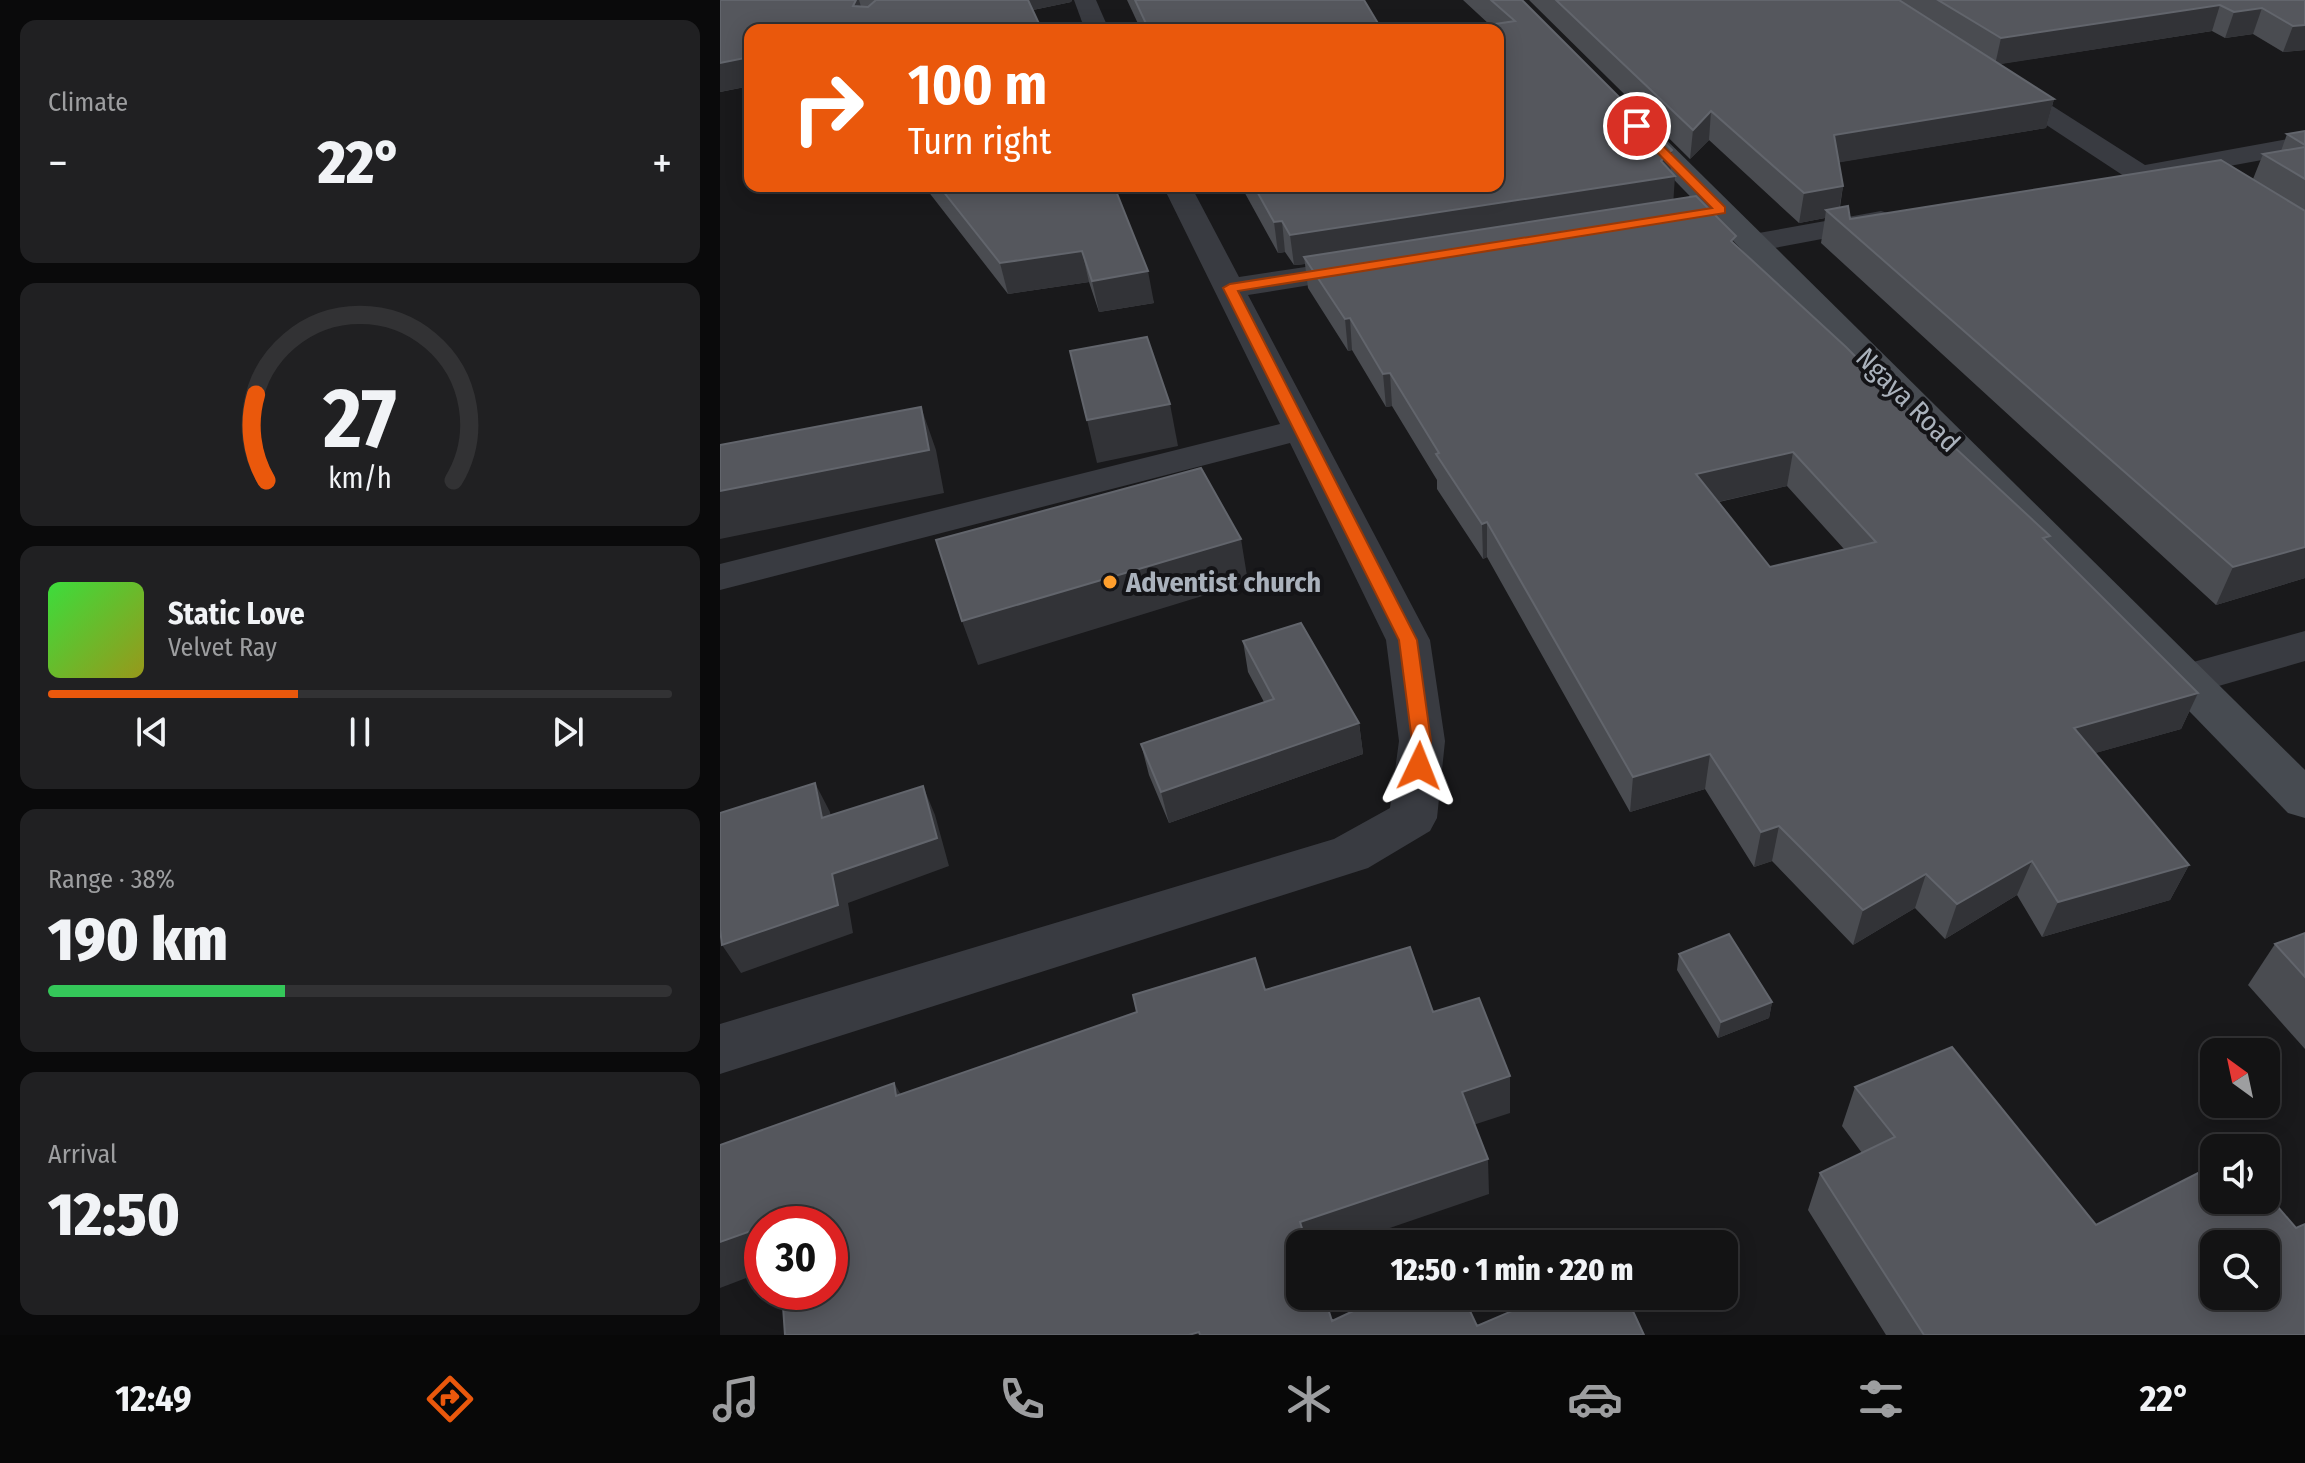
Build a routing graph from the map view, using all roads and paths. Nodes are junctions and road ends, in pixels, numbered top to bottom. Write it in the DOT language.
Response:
graph roads {
  1 [pos="1085,0"];
  2 [pos="1095,24"];
  3 [pos="1979,70"];
  4 [pos="1600,88"];
  5 [pos="2305,144"];
  6 [pos="2192,165"];
  7 [pos="2140,174"];
  8 [pos="2094,183"];
  9 [pos="2230,189"];
  10 [pos="1180,192"];
  11 [pos="1908,215"];
  12 [pos="1753,243"];
  13 [pos="1399,261"];
  14 [pos="1230,288"];
  15 [pos="1299,430"];
  16 [pos="720,577"];
  17 [pos="2305,646"];
  18 [pos="2184,680"];
  19 [pos="2305,800"];
  20 [pos="720,1049"];
  1 -- 2 [label="street"];
  3 -- 7 [label="street"];
  4 -- 12 [label="street, Ngaya Road"];
  5 -- 6 [label="street"];
  6 -- 7 [label="street"];
  6 -- 9 [label="street"];
  7 -- 8 [label="street"];
  10 -- 14 [label="street"];
  11 -- 12 [label="street"];
  12 -- 18 [label="street, Ngaya Road"];
  13 -- 14 [label="street"];
  14 -- 15 [label="street"];
  15 -- 16 [label="street"];
  15 -- 20 [label="street"];
  17 -- 18 [label="street"];
  18 -- 19 [label="street, Ngaya Road"];
}
